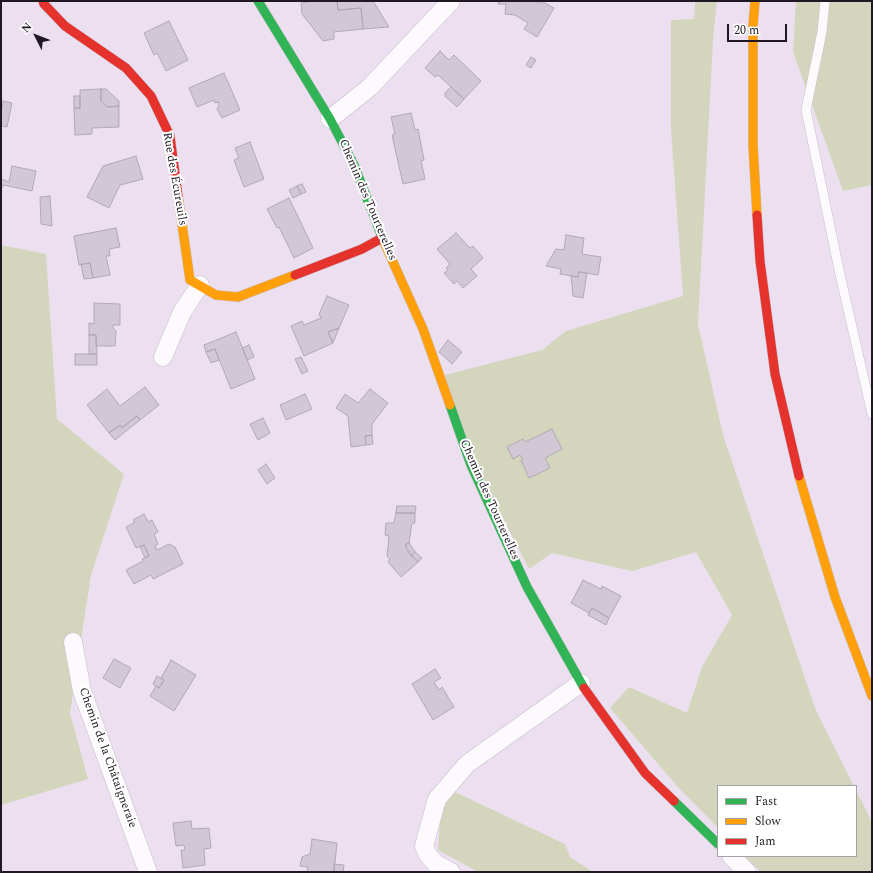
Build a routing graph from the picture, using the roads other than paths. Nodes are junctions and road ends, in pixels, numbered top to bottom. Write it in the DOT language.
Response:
graph roads {
  1 [pos="43,1"];
  2 [pos="258,1"];
  3 [pos="452,1"];
  4 [pos="755,1"];
  5 [pos="824,1"];
  6 [pos="330,119"];
  7 [pos="382,238"];
  8 [pos="200,285"];
  9 [pos="163,357"];
  10 [pos="872,414"];
  11 [pos="73,642"];
  12 [pos="581,684"];
  13 [pos="872,696"];
  14 [pos="717,843"];
  15 [pos="732,857"];
  16 [pos="148,872"];
  17 [pos="452,872"];
  18 [pos="747,872"];
  1 -- 8 [label="street, Rue des Écureuils"];
  2 -- 6 [label="street, Chemin des Tourterelles"];
  3 -- 6 [label="street"];
  4 -- 13 [label="street"];
  5 -- 10 [label="lane"];
  6 -- 7 [label="street, Chemin des Tourterelles"];
  7 -- 8 [label="street, Rue des Écureuils"];
  7 -- 12 [label="street, Chemin des Tourterelles"];
  8 -- 9 [label="street"];
  11 -- 16 [label="street, Chemin de la Châtaigneraie"];
  12 -- 14 [label="street, Chemin des Tourterelles"];
  12 -- 17 [label="street"];
  15 -- 18 [label="street"];
}
